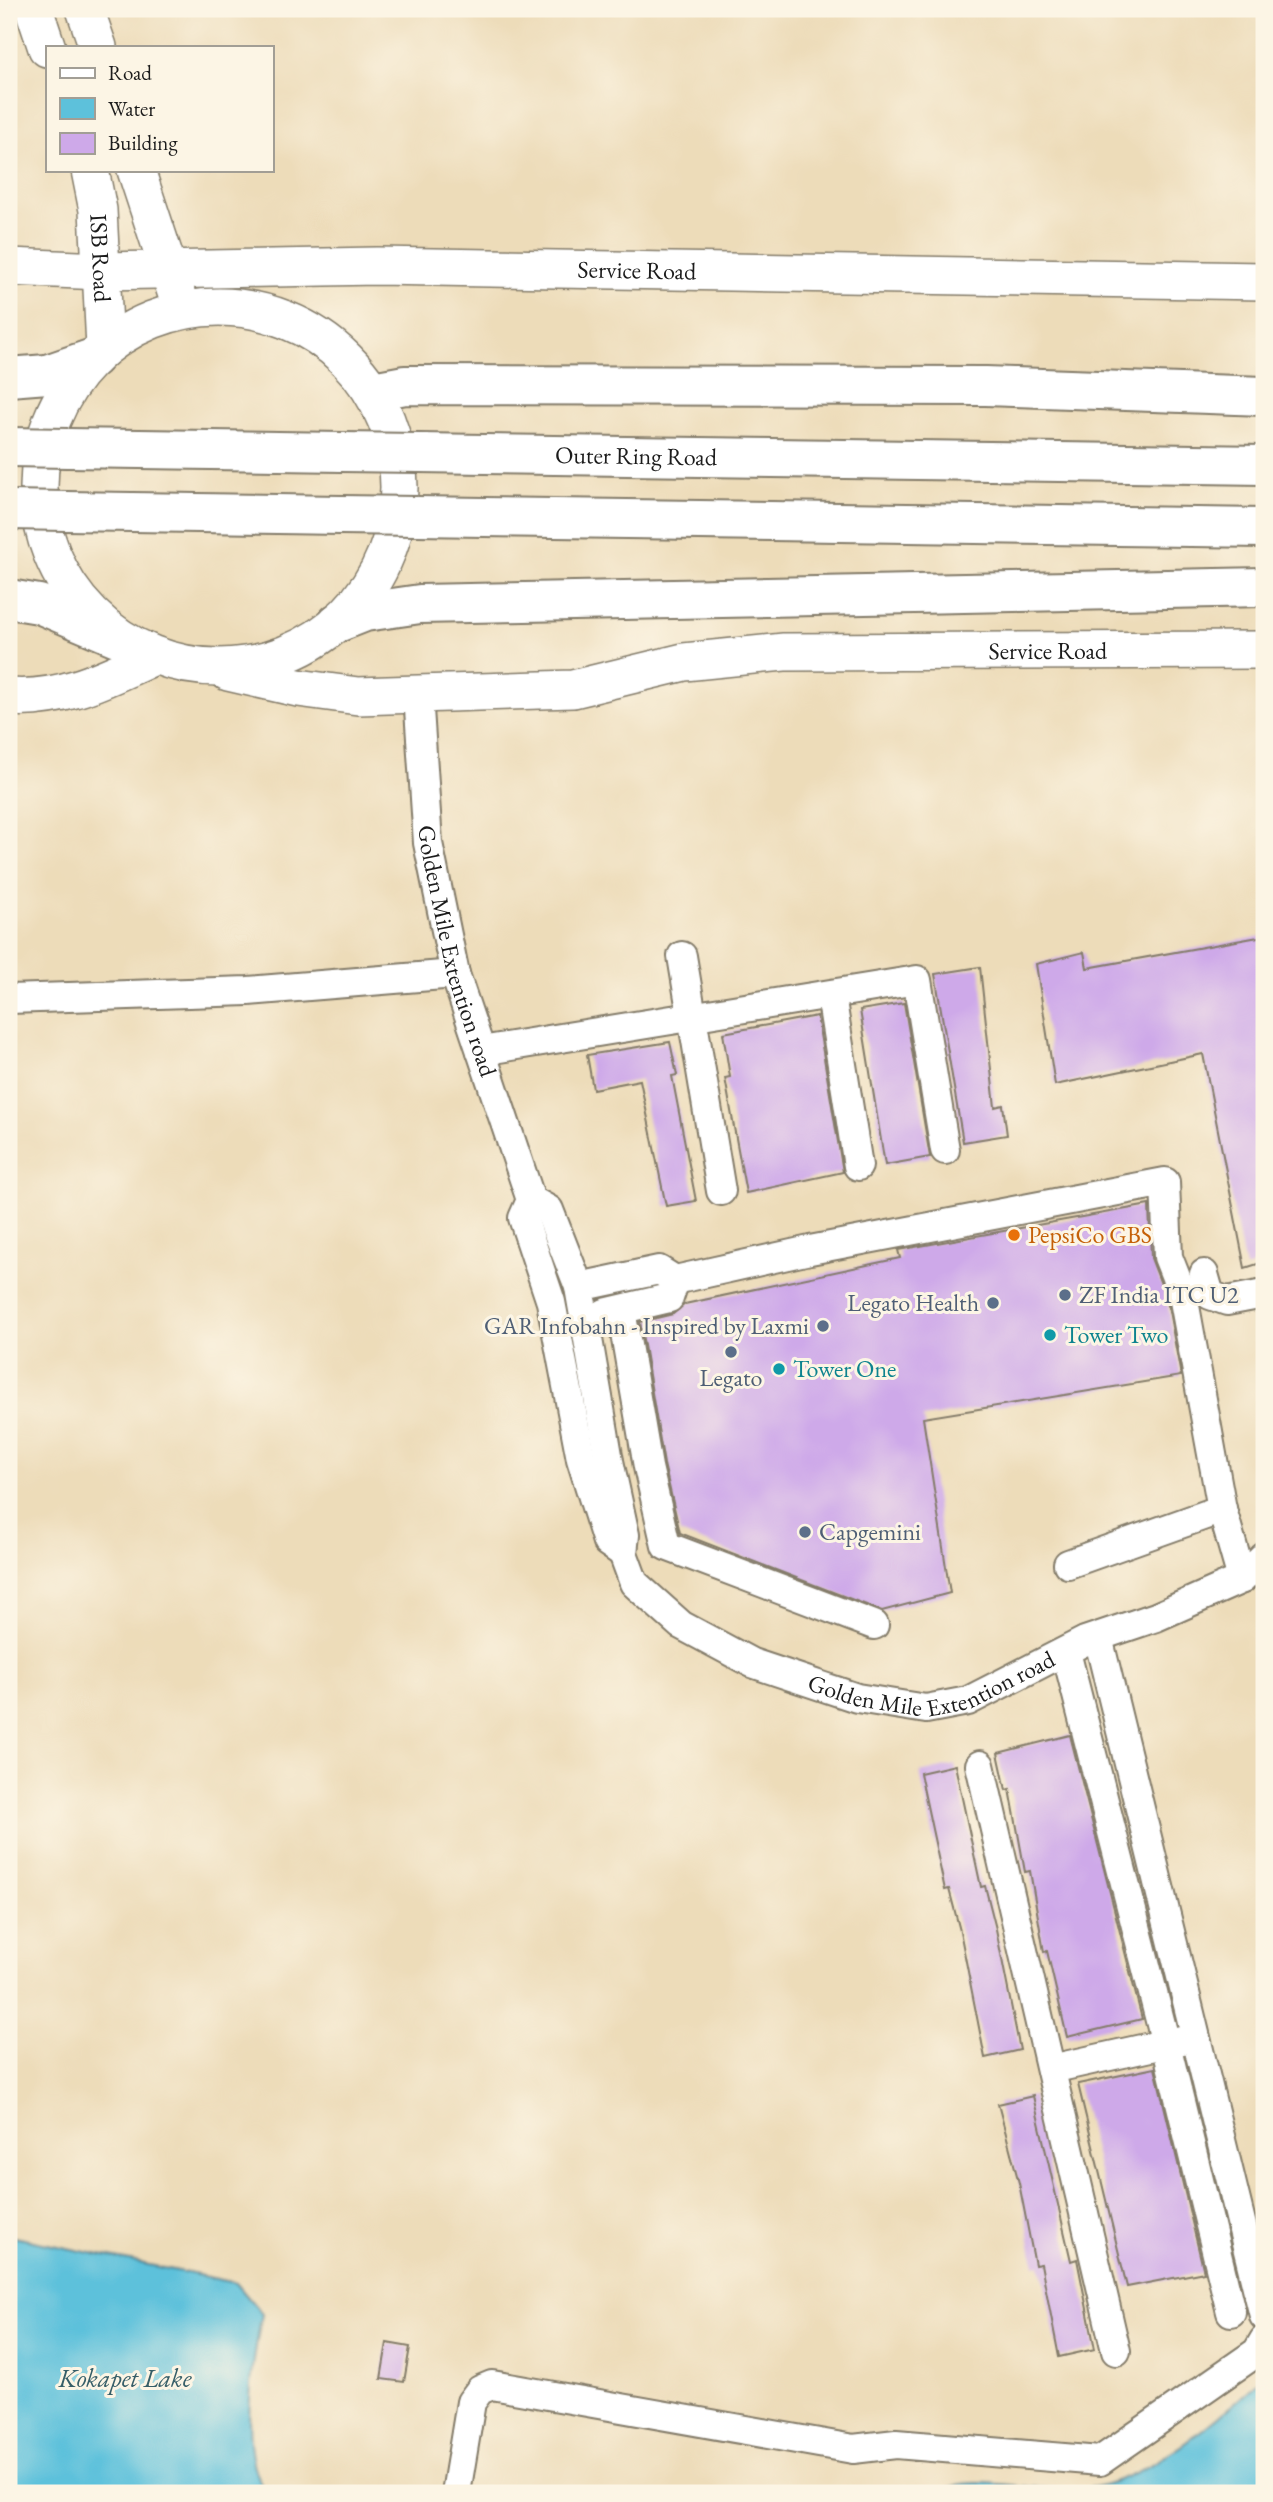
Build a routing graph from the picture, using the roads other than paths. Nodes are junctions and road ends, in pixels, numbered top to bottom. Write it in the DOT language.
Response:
graph roads {
  1 [pos="34,9"];
  2 [pos="85,9"];
  3 [pos="46,46"];
  4 [pos="98,46"];
  5 [pos="90,172"];
  6 [pos="137,172"];
  7 [pos="9,267"];
  8 [pos="169,268"];
  9 [pos="102,271"];
  10 [pos="1264,282"];
  11 [pos="183,311"];
  12 [pos="99,352"];
  13 [pos="9,377"];
  14 [pos="373,391"];
  15 [pos="1264,396"];
  16 [pos="9,447"];
  17 [pos="1264,465"];
  18 [pos="9,510"];
  19 [pos="1264,528"];
  20 [pos="1264,587"];
  21 [pos="9,599"];
  22 [pos="337,623"];
  23 [pos="117,637"];
  24 [pos="1264,650"];
  25 [pos="154,656"];
  26 [pos="209,667"];
  27 [pos="418,694"];
  28 [pos="9,697"];
  29 [pos="682,956"];
  30 [pos="455,974"];
  31 [pos="831,995"];
  32 [pos="9,999"];
  33 [pos="692,1016"];
  34 [pos="481,1051"];
  35 [pos="945,1150"];
  36 [pos="858,1166"];
  37 [pos="721,1191"];
  38 [pos="531,1200"];
  39 [pos="1204,1274"];
  40 [pos="676,1280"];
  41 [pos="579,1287"];
  42 [pos="1264,1294"];
  43 [pos="621,1310"];
  44 [pos="585,1317"];
  45 [pos="1222,1509"];
  46 [pos="622,1553"];
  47 [pos="1264,1556"];
  48 [pos="1068,1564"];
  49 [pos="1242,1579"];
  50 [pos="874,1625"];
  51 [pos="1098,1637"];
  52 [pos="1066,1652"];
  53 [pos="980,1765"];
  54 [pos="1196,2036"];
  55 [pos="1166,2044"];
  56 [pos="1051,2069"];
  57 [pos="1231,2312"];
  58 [pos="1264,2316"];
  59 [pos="1264,2340"];
  60 [pos="1116,2351"];
  61 [pos="456,2493"];
  1 -- 3 [label="main road"];
  2 -- 4 [label="main road"];
  5 -- 9 [label="main road, ISB Road"];
  6 -- 8 [label="main road, ISB Road"];
  7 -- 9 [label="main road, Service Road"];
  8 -- 9 [label="main road, Service Road"];
  8 -- 10 [label="main road, Service Road"];
  8 -- 11 [label="main road, ISB Road"];
  9 -- 12 [label="main road, ISB Road"];
  11 -- 12 [label="main road"];
  11 -- 14 [label="main road"];
  12 -- 13 [label="highway"];
  12 -- 23 [label="main road"];
  14 -- 15 [label="highway"];
  14 -- 22 [label="main road"];
  16 -- 17 [label="highway, Outer Ring Road, bridge"];
  18 -- 19 [label="highway, bridge"];
  20 -- 22 [label="highway"];
  21 -- 23 [label="highway"];
  22 -- 26 [label="main road"];
  23 -- 25 [label="main road"];
  24 -- 27 [label="main road, Service Road"];
  25 -- 26 [label="main road"];
  25 -- 28 [label="main road"];
  26 -- 27 [label="main road, Service Road"];
  27 -- 30 [label="street, Golden Mile Extention road"];
  29 -- 33 [label="street"];
  30 -- 32 [label="street"];
  30 -- 34 [label="street, Golden Mile Extention road"];
  31 -- 33 [label="street"];
  31 -- 35 [label="street"];
  31 -- 36 [label="street"];
  33 -- 34 [label="street"];
  33 -- 37 [label="street"];
  34 -- 38 [label="street, Golden Mile Extention road"];
  38 -- 41 [label="street, Golden Mile Extention road"];
  38 -- 46 [label="street, Golden Mile Extention road"];
  39 -- 42 [label="street"];
  40 -- 41 [label="street"];
  40 -- 43 [label="street"];
  40 -- 45 [label="street"];
  41 -- 44 [label="street, Golden Mile Extention road"];
  43 -- 44 [label="street"];
  43 -- 50 [label="street"];
  44 -- 46 [label="street, Golden Mile Extention road"];
  45 -- 48 [label="street"];
  45 -- 49 [label="street"];
  46 -- 52 [label="street, Golden Mile Extention road"];
  47 -- 49 [label="street, Golden Mile Extention road"];
  49 -- 51 [label="street, Golden Mile Extention road"];
  51 -- 52 [label="street, Golden Mile Extention road"];
  51 -- 54 [label="street"];
  52 -- 55 [label="street"];
  53 -- 56 [label="street"];
  54 -- 55 [label="street"];
  54 -- 58 [label="street"];
  55 -- 56 [label="street"];
  55 -- 57 [label="street"];
  56 -- 60 [label="street"];
  59 -- 61 [label="street"];
}
